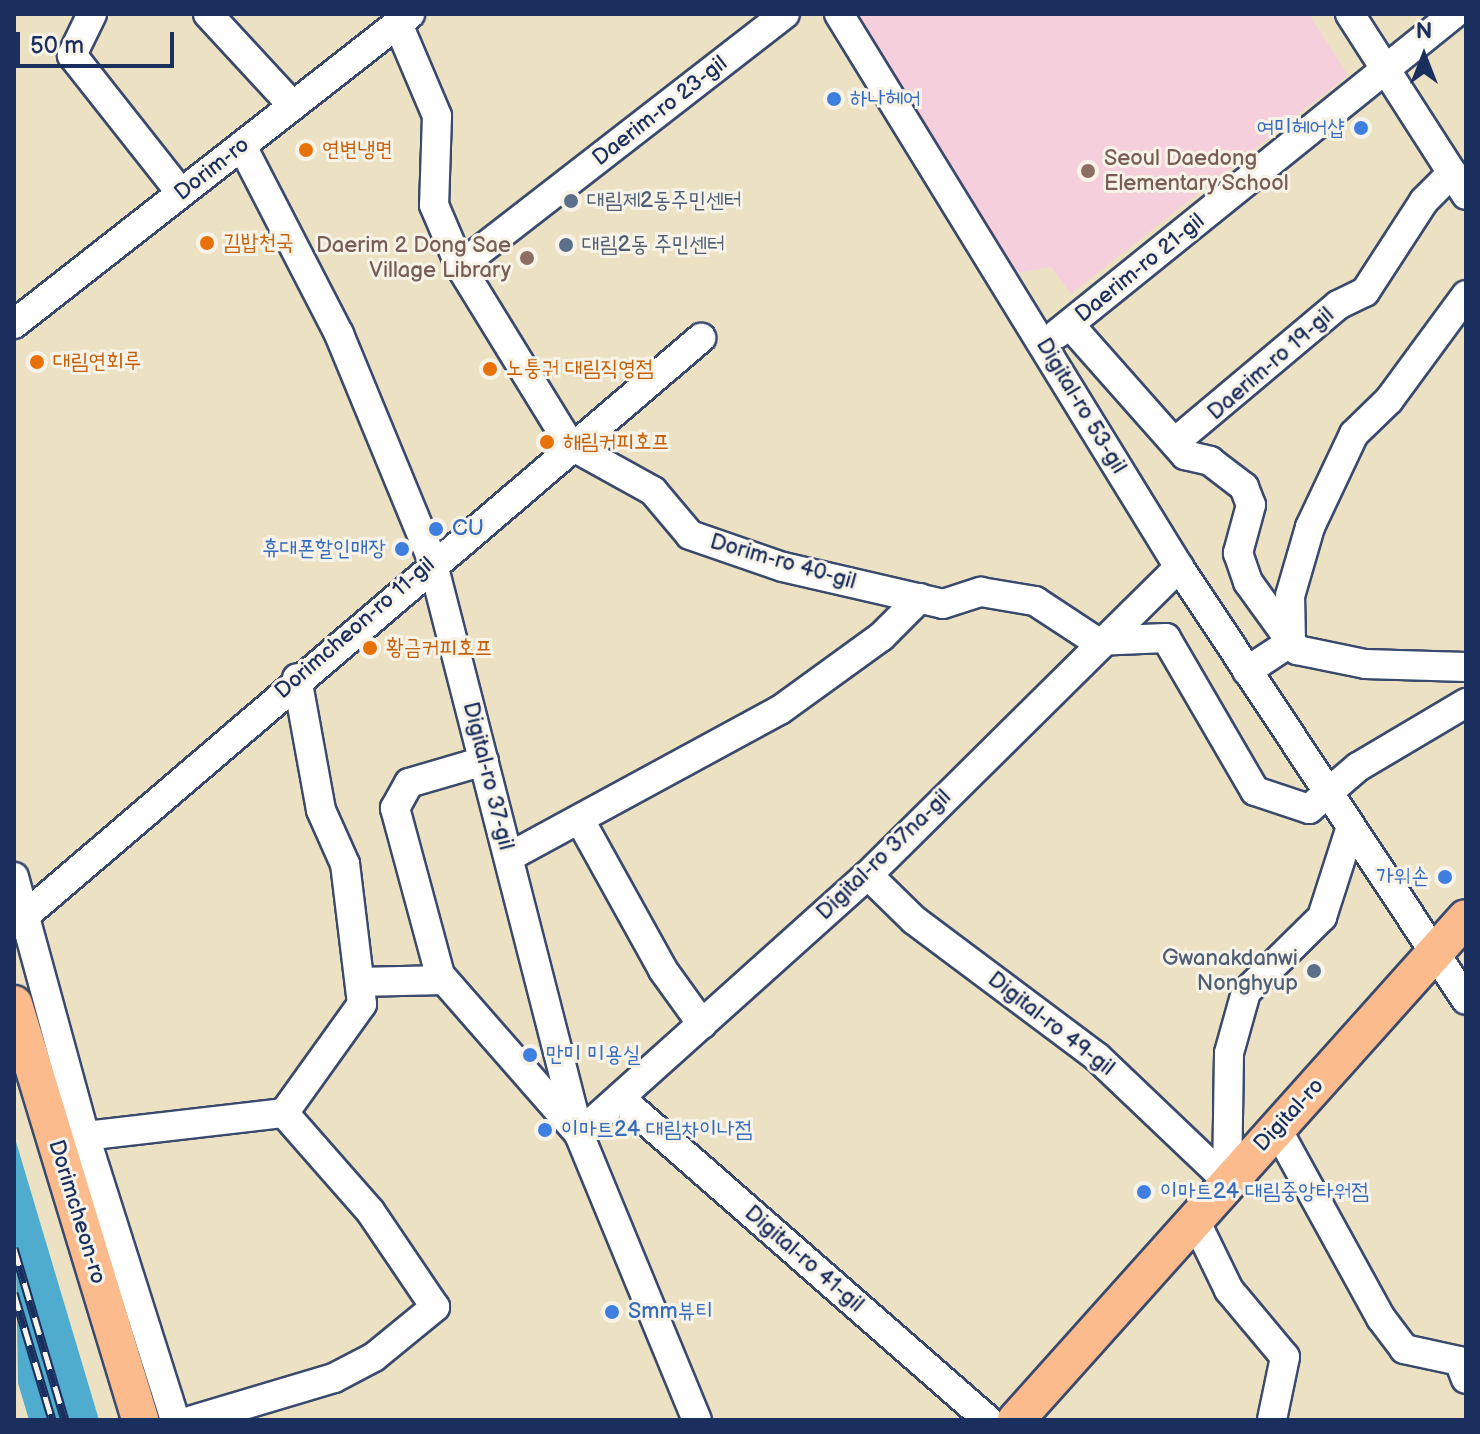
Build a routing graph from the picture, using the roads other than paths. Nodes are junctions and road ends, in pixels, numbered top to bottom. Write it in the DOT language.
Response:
graph roads {
  1 [pos="92,14"];
  2 [pos="208,14"];
  3 [pos="785,14"];
  4 [pos="839,14"];
  5 [pos="1350,14"];
  6 [pos="1454,14"];
  7 [pos="404,19"];
  8 [pos="1384,67"];
  9 [pos="293,106"];
  10 [pos="242,146"];
  11 [pos="1459,184"];
  12 [pos="181,193"];
  13 [pos="460,266"];
  14 [pos="1466,295"];
  15 [pos="14,324"];
  16 [pos="1070,325"];
  17 [pos="701,338"];
  18 [pos="1044,344"];
  19 [pos="1175,442"];
  20 [pos="570,445"];
  21 [pos="432,560"];
  22 [pos="1179,567"];
  23 [pos="920,598"];
  24 [pos="1096,641"];
  25 [pos="1291,642"];
  26 [pos="1466,667"];
  27 [pos="1247,671"];
  28 [pos="297,678"];
  29 [pos="1466,703"];
  30 [pos="484,761"];
  31 [pos="1328,795"];
  32 [pos="580,820"];
  33 [pos="1350,830"];
  34 [pos="509,857"];
  35 [pos="868,875"];
  36 [pos="14,877"];
  37 [pos="1466,918"];
  38 [pos="20,920"];
  39 [pos="1432,956"];
  40 [pos="443,980"];
  41 [pos="360,982"];
  42 [pos="1466,1000"];
  43 [pos="14,1004"];
  44 [pos="702,1024"];
  45 [pos="620,1098"];
  46 [pos="284,1113"];
  47 [pos="1277,1129"];
  48 [pos="579,1134"];
  49 [pos="85,1136"];
  50 [pos="1227,1181"];
  51 [pos="1195,1220"];
  52 [pos="1462,1363"];
  53 [pos="140,1420"];
  54 [pos="175,1420"];
  55 [pos="193,1420"];
  56 [pos="697,1420"];
  57 [pos="988,1420"];
  58 [pos="1016,1420"];
  59 [pos="1272,1420"];
  1 -- 12 [label="street"];
  2 -- 9 [label="street"];
  3 -- 13 [label="street, Daerim-ro 23-gil"];
  4 -- 18 [label="street, Digital-ro 53-gil"];
  5 -- 8 [label="street"];
  6 -- 8 [label="street, Daerim-ro 21-gil"];
  7 -- 9 [label="street, Dorim-ro"];
  7 -- 13 [label="street, Dorim-ro 40-gil"];
  8 -- 11 [label="street"];
  8 -- 16 [label="street, Daerim-ro 21-gil"];
  9 -- 10 [label="street, Dorim-ro"];
  10 -- 12 [label="street, Dorim-ro"];
  10 -- 21 [label="street, Digital-ro 37-gil"];
  11 -- 19 [label="street, Daerim-ro 19-gil"];
  12 -- 15 [label="street, Dorim-ro"];
  13 -- 20 [label="street, Dorim-ro 40-gil"];
  14 -- 25 [label="street"];
  16 -- 18 [label="street, Daerim-ro 21-gil"];
  16 -- 19 [label="street"];
  17 -- 20 [label="street, Dorimcheon-ro 11-gil"];
  18 -- 22 [label="street, Digital-ro 53-gil"];
  19 -- 25 [label="street"];
  20 -- 21 [label="street, Dorimcheon-ro 11-gil"];
  20 -- 23 [label="street, Dorim-ro 40-gil"];
  21 -- 28 [label="street, Dorimcheon-ro 11-gil"];
  21 -- 30 [label="street, Digital-ro 37-gil"];
  22 -- 24 [label="street, Digital-ro 37na-gil"];
  22 -- 27 [label="street, Digital-ro 53-gil"];
  23 -- 24 [label="street, Dorim-ro 40-gil"];
  23 -- 32 [label="street"];
  24 -- 31 [label="street"];
  24 -- 35 [label="street, Digital-ro 37na-gil"];
  25 -- 26 [label="street"];
  25 -- 27 [label="street"];
  27 -- 31 [label="street, Digital-ro 53-gil"];
  28 -- 38 [label="street, Dorimcheon-ro 11-gil"];
  28 -- 41 [label="street"];
  29 -- 31 [label="street"];
  30 -- 34 [label="street, Digital-ro 37-gil"];
  30 -- 40 [label="street"];
  31 -- 33 [label="street, Digital-ro 53-gil"];
  32 -- 34 [label="street"];
  32 -- 44 [label="street"];
  33 -- 39 [label="street, Digital-ro 53-gil"];
  33 -- 50 [label="street"];
  34 -- 48 [label="street, Digital-ro 37-gil"];
  35 -- 44 [label="street, Digital-ro 37na-gil"];
  35 -- 50 [label="street, Digital-ro 49-gil"];
  36 -- 38 [label="street"];
  37 -- 39 [label="main road, Digital-ro"];
  38 -- 49 [label="street"];
  39 -- 42 [label="street, Digital-ro 53-gil"];
  39 -- 47 [label="main road, Digital-ro"];
  40 -- 41 [label="street"];
  40 -- 48 [label="street"];
  41 -- 46 [label="street"];
  43 -- 53 [label="main road, Dorimcheon-ro"];
  44 -- 45 [label="street, Digital-ro 37na-gil"];
  45 -- 48 [label="street, Digital-ro 37na-gil"];
  45 -- 57 [label="street, Digital-ro 41-gil"];
  46 -- 49 [label="street"];
  46 -- 55 [label="street"];
  47 -- 50 [label="main road, Digital-ro"];
  47 -- 52 [label="street"];
  48 -- 56 [label="street, Digital-ro 37-gil"];
  49 -- 54 [label="street"];
  50 -- 51 [label="main road, Digital-ro"];
  51 -- 58 [label="main road, Digital-ro"];
  51 -- 59 [label="street"];
}
